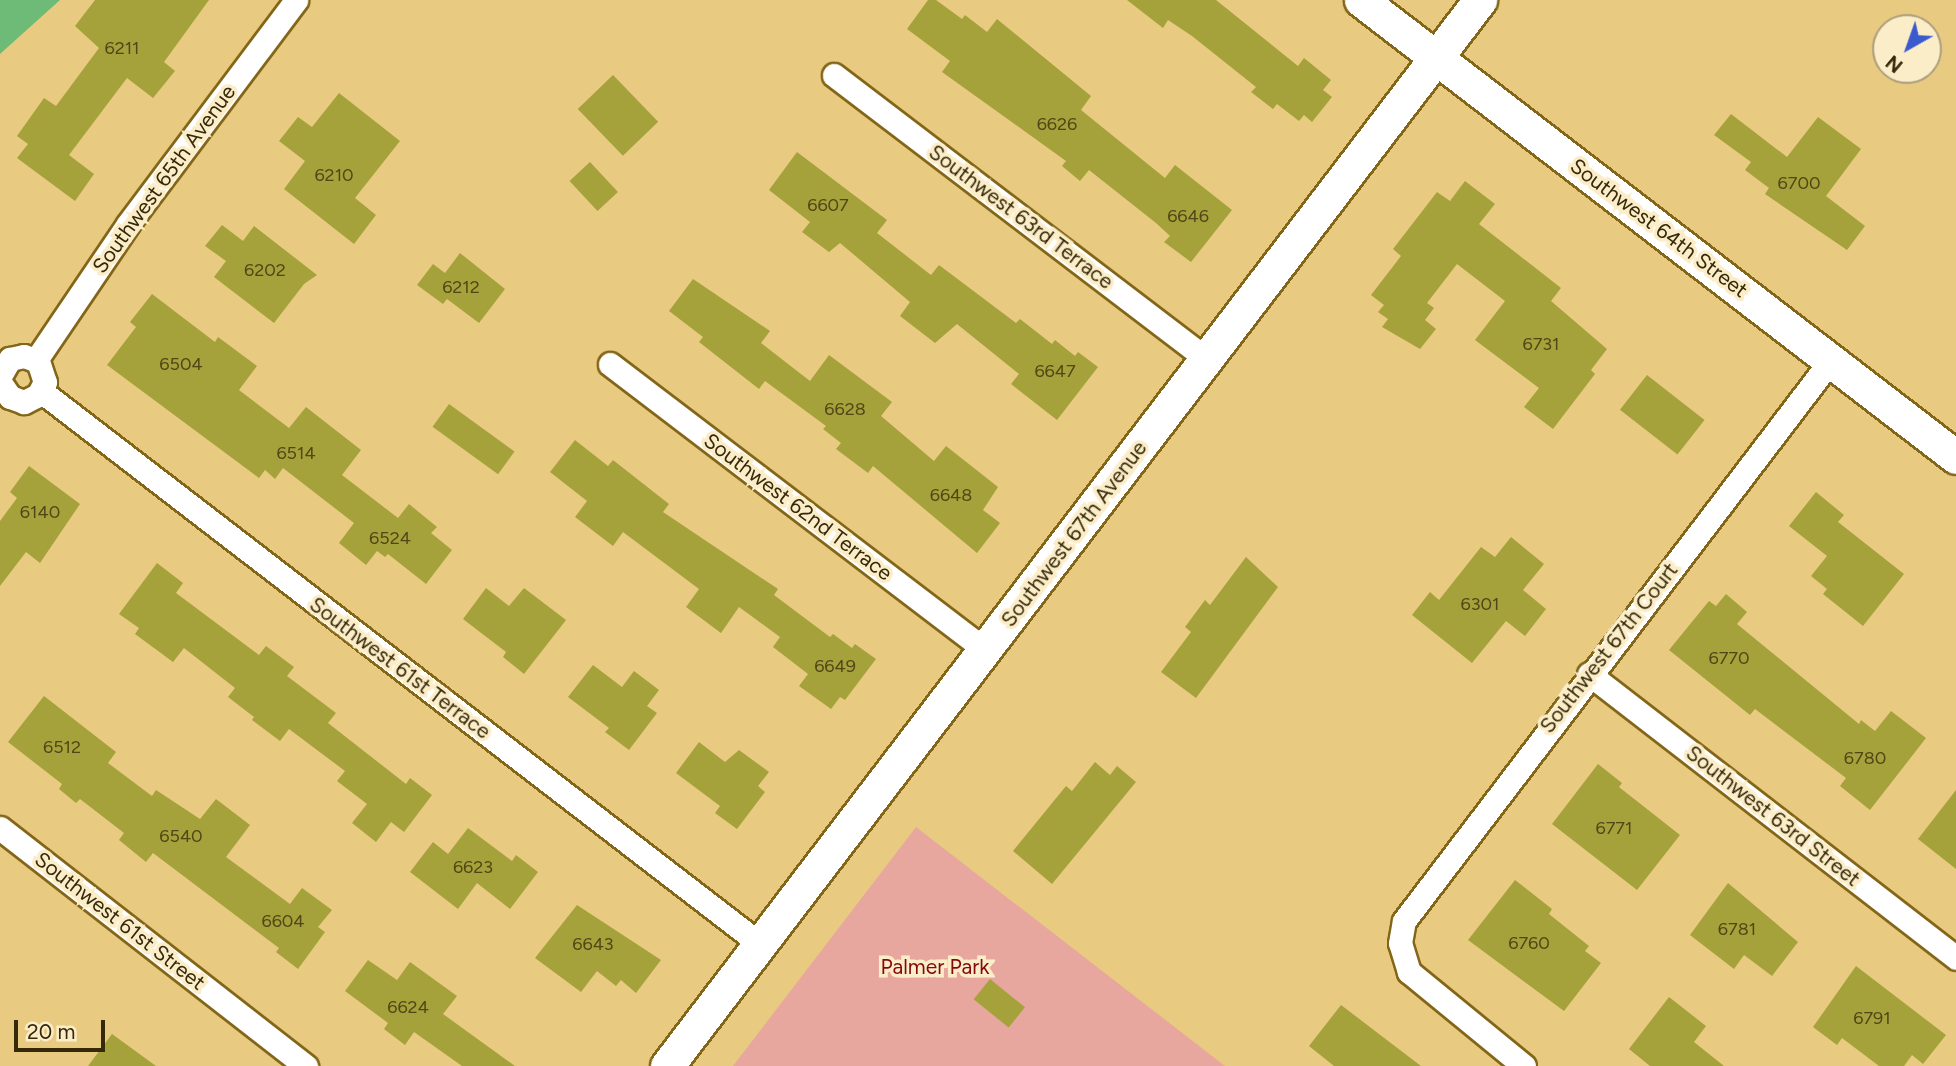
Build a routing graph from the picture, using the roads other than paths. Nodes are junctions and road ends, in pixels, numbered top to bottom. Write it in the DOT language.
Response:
graph roads {
  1 [pos="296,0"];
  2 [pos="1361,0"];
  3 [pos="1480,0"];
  4 [pos="1437,57"];
  5 [pos="834,75"];
  6 [pos="36,360"];
  7 [pos="1208,360"];
  8 [pos="1831,360"];
  9 [pos="610,364"];
  10 [pos="3,381"];
  11 [pos="41,391"];
  12 [pos="1956,457"];
  13 [pos="985,650"];
  14 [pos="1589,674"];
  15 [pos="0,828"];
  16 [pos="760,944"];
  17 [pos="1956,958"];
  18 [pos="306,1066"];
  19 [pos="667,1066"];
  20 [pos="1524,1066"];
  1 -- 6 [label="street, Southwest 65th Avenue"];
  2 -- 4 [label="main road, Southwest 64th Street"];
  3 -- 4 [label="main road, Southwest 67th Avenue"];
  4 -- 7 [label="main road, Southwest 67th Avenue"];
  4 -- 8 [label="main road, Southwest 64th Street"];
  5 -- 7 [label="street, Southwest 63rd Terrace"];
  6 -- 10 [label="street"];
  6 -- 11 [label="street"];
  7 -- 13 [label="main road, Southwest 67th Avenue"];
  8 -- 12 [label="main road, Southwest 64th Street"];
  8 -- 14 [label="street, Southwest 67th Court"];
  9 -- 13 [label="street, Southwest 62nd Terrace"];
  10 -- 11 [label="street"];
  11 -- 16 [label="street, Southwest 61st Terrace"];
  13 -- 16 [label="main road, Southwest 67th Avenue"];
  14 -- 17 [label="street, Southwest 63rd Street"];
  14 -- 20 [label="street, Southwest 67th Court"];
  15 -- 18 [label="street, Southwest 61st Street"];
  16 -- 19 [label="main road, Southwest 67th Avenue"];
}
